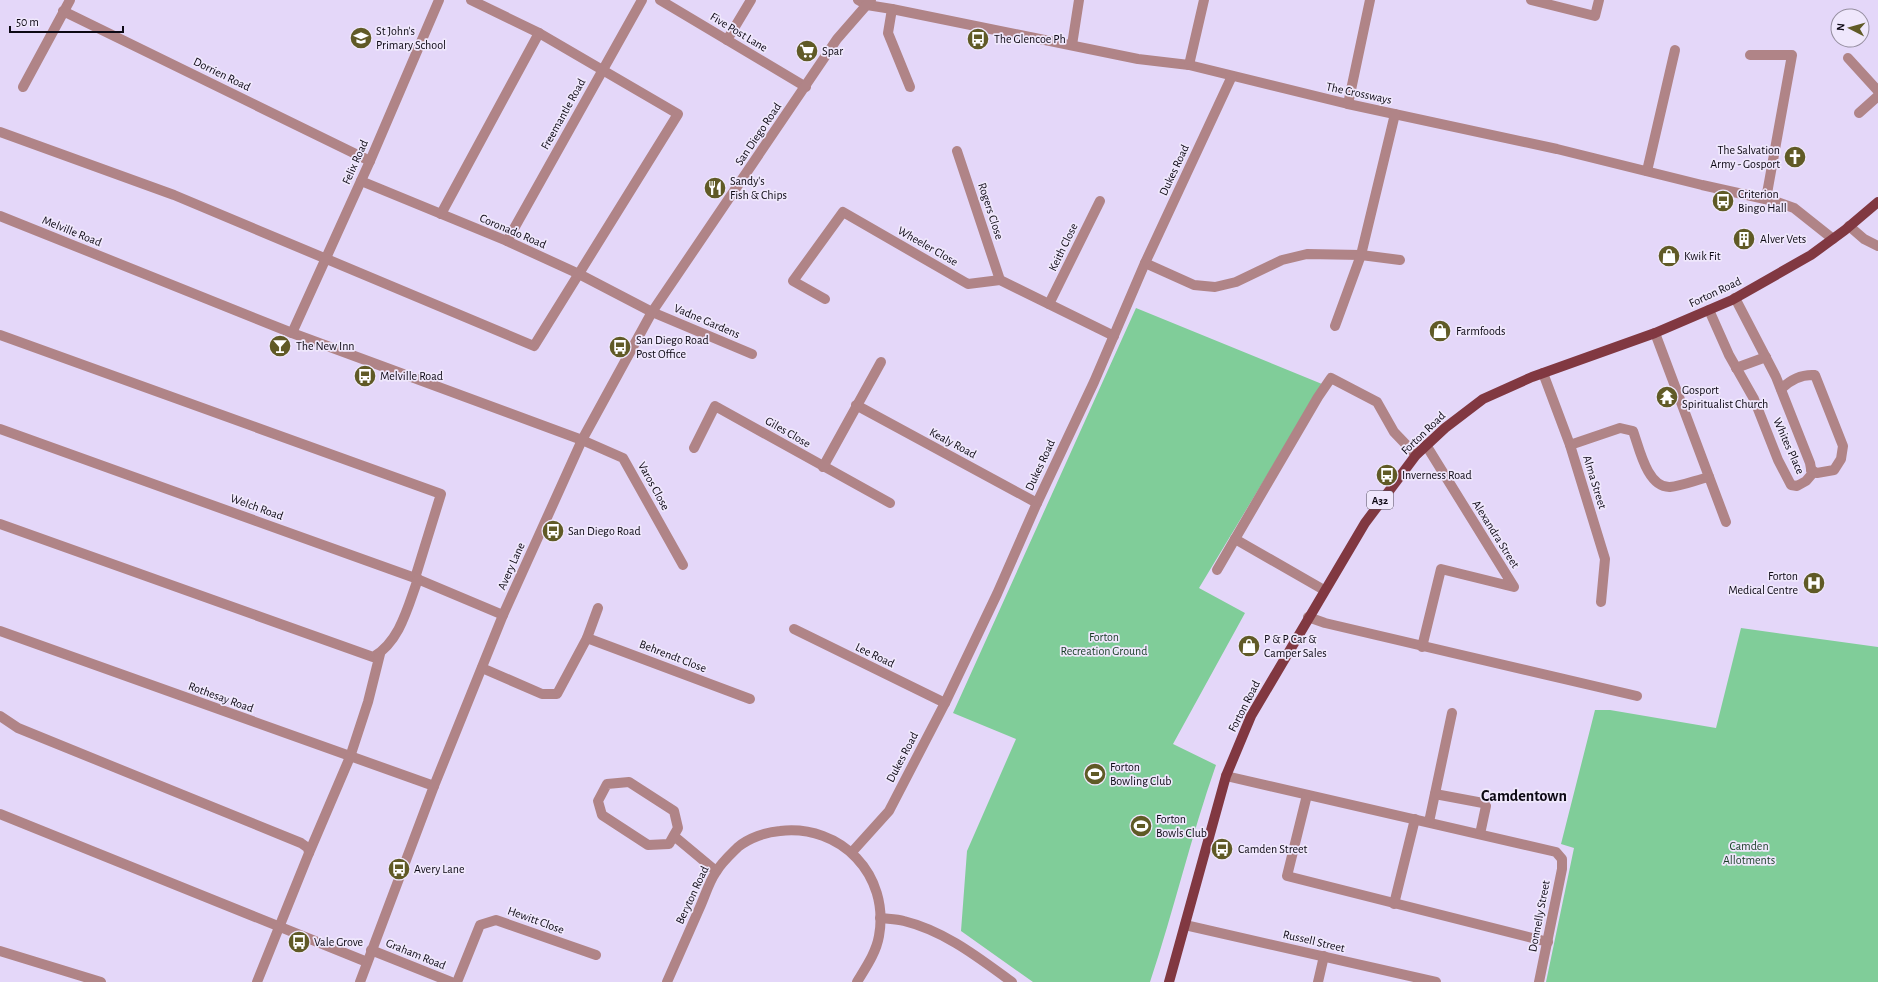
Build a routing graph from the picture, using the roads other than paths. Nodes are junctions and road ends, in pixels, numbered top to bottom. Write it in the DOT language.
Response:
graph roads {
  1 [pos="70,0"];
  2 [pos="440,0"];
  3 [pos="471,0"];
  4 [pos="642,0"];
  5 [pos="660,0"];
  6 [pos="751,0"];
  7 [pos="858,0"];
  8 [pos="1079,0"];
  9 [pos="1204,0"];
  10 [pos="1370,0"];
  11 [pos="1531,0"];
  12 [pos="1599,0"];
  13 [pos="869,3"];
  14 [pos="892,9"];
  15 [pos="64,11"];
  16 [pos="539,33"];
  17 [pos="727,40"];
  18 [pos="1072,44"];
  19 [pos="1675,50"];
  20 [pos="1750,55"];
  21 [pos="1848,58"];
  22 [pos="1189,65"];
  23 [pos="603,70"];
  24 [pos="1232,76"];
  25 [pos="22,87"];
  26 [pos="806,87"];
  27 [pos="910,87"];
  28 [pos="1878,91"];
  29 [pos="1878,96"];
  30 [pos="1348,104"];
  31 [pos="1860,113"];
  32 [pos="1395,114"];
  33 [pos="0,132"];
  34 [pos="957,151"];
  35 [pos="370,161"];
  36 [pos="1647,171"];
  37 [pos="361,181"];
  38 [pos="1766,199"];
  39 [pos="1100,201"];
  40 [pos="1878,202"];
  41 [pos="441,214"];
  42 [pos="0,216"];
  43 [pos="1849,226"];
  44 [pos="1833,239"];
  45 [pos="507,241"];
  46 [pos="1878,246"];
  47 [pos="1361,255"];
  48 [pos="326,259"];
  49 [pos="1400,260"];
  50 [pos="1145,263"];
  51 [pos="579,274"];
  52 [pos="1000,280"];
  53 [pos="1736,298"];
  54 [pos="825,299"];
  55 [pos="1049,304"];
  56 [pos="1709,310"];
  57 [pos="652,312"];
  58 [pos="1334,326"];
  59 [pos="1655,333"];
  60 [pos="292,334"];
  61 [pos="0,335"];
  62 [pos="1114,336"];
  63 [pos="752,354"];
  64 [pos="1766,357"];
  65 [pos="881,362"];
  66 [pos="1736,368"];
  67 [pos="1543,373"];
  68 [pos="1781,389"];
  69 [pos="856,405"];
  70 [pos="599,411"];
  71 [pos="0,429"];
  72 [pos="582,440"];
  73 [pos="1426,445"];
  74 [pos="1570,445"];
  75 [pos="694,448"];
  76 [pos="1416,455"];
  77 [pos="823,467"];
  78 [pos="1811,470"];
  79 [pos="1709,477"];
  80 [pos="890,503"];
  81 [pos="1037,503"];
  82 [pos="1726,522"];
  83 [pos="0,524"];
  84 [pos="1235,539"];
  85 [pos="683,565"];
  86 [pos="1217,570"];
  87 [pos="417,579"];
  88 [pos="1324,590"];
  89 [pos="1601,602"];
  90 [pos="598,608"];
  91 [pos="503,615"];
  92 [pos="1308,617"];
  93 [pos="794,629"];
  94 [pos="0,631"];
  95 [pos="587,638"];
  96 [pos="1422,647"];
  97 [pos="380,654"];
  98 [pos="482,668"];
  99 [pos="1638,696"];
  100 [pos="750,699"];
  101 [pos="945,703"];
  102 [pos="1452,713"];
  103 [pos="0,716"];
  104 [pos="350,756"];
  105 [pos="1226,776"];
  106 [pos="434,786"];
  107 [pos="1435,794"];
  108 [pos="1307,795"];
  109 [pos="0,814"];
  110 [pos="1415,819"];
  111 [pos="1429,822"];
  112 [pos="1480,834"];
  113 [pos="674,836"];
  114 [pos="852,852"];
  115 [pos="310,853"];
  116 [pos="716,871"];
  117 [pos="1394,904"];
  118 [pos="880,918"];
  119 [pos="1186,925"];
  120 [pos="280,927"];
  121 [pos="1548,942"];
  122 [pos="371,950"];
  123 [pos="0,951"];
  124 [pos="596,955"];
  125 [pos="1324,956"];
  126 [pos="367,962"];
  127 [pos="101,982"];
  128 [pos="257,982"];
  129 [pos="360,982"];
  130 [pos="451,982"];
  131 [pos="458,982"];
  132 [pos="667,982"];
  133 [pos="857,982"];
  134 [pos="1012,982"];
  135 [pos="1169,982"];
  136 [pos="1318,982"];
  137 [pos="1436,982"];
  138 [pos="1539,982"];
  1 -- 15 [label="street"];
  2 -- 35 [label="street, Felix Road"];
  3 -- 16 [label="street"];
  4 -- 23 [label="street, Freemantle Road"];
  5 -- 17 [label="street, Five Post Lane"];
  6 -- 17 [label="street"];
  7 -- 13 [label="street, The Crossways"];
  8 -- 18 [label="street"];
  9 -- 22 [label="street"];
  10 -- 30 [label="street"];
  11 -- 12 [label="street"];
  13 -- 14 [label="street, The Crossways"];
  13 -- 26 [label="street, San Diego Road"];
  14 -- 18 [label="street, The Crossways"];
  14 -- 27 [label="street"];
  15 -- 25 [label="street"];
  15 -- 35 [label="street, Dorrien Road"];
  16 -- 23 [label="street"];
  16 -- 41 [label="street"];
  17 -- 26 [label="street, Five Post Lane"];
  18 -- 22 [label="street, The Crossways"];
  19 -- 36 [label="street"];
  20 -- 38 [label="street"];
  21 -- 28 [label="street"];
  22 -- 24 [label="street, The Crossways"];
  23 -- 45 [label="street, Freemantle Road"];
  23 -- 51 [label="street"];
  24 -- 30 [label="street, The Crossways"];
  24 -- 50 [label="street, Dukes Road"];
  26 -- 57 [label="street, San Diego Road"];
  29 -- 31 [label="street"];
  30 -- 32 [label="street, The Crossways"];
  32 -- 36 [label="street, The Crossways"];
  32 -- 47 [label="street"];
  33 -- 48 [label="street"];
  34 -- 52 [label="street, Rogers Close"];
  35 -- 37 [label="street, Felix Road"];
  36 -- 38 [label="street, The Crossways"];
  37 -- 41 [label="street, Coronado Road"];
  37 -- 48 [label="street, Felix Road"];
  38 -- 44 [label="street, The Crossways"];
  39 -- 55 [label="street, Keith Close"];
  40 -- 43 [label="main road, Forton Road / A32"];
  41 -- 45 [label="street, Coronado Road"];
  42 -- 60 [label="street, Melville Road"];
  43 -- 44 [label="main road, Forton Road / A32"];
  43 -- 46 [label="street"];
  44 -- 53 [label="main road, Forton Road / A32"];
  45 -- 51 [label="street, Coronado Road"];
  47 -- 49 [label="street"];
  47 -- 50 [label="street"];
  47 -- 58 [label="street"];
  48 -- 51 [label="street"];
  48 -- 60 [label="street, Felix Road"];
  50 -- 62 [label="street, Dukes Road"];
  51 -- 57 [label="street, Coronado Road"];
  52 -- 54 [label="street, Wheeler Close"];
  52 -- 55 [label="street"];
  53 -- 56 [label="main road, Forton Road / A32"];
  53 -- 64 [label="street"];
  55 -- 62 [label="street"];
  56 -- 59 [label="main road, Forton Road / A32"];
  56 -- 66 [label="street, Whites Place"];
  57 -- 63 [label="street, Vadne Gardens"];
  57 -- 70 [label="street, San Diego Road"];
  59 -- 67 [label="main road, Forton Road / A32"];
  59 -- 79 [label="street"];
  60 -- 72 [label="street, Melville Road"];
  61 -- 87 [label="street"];
  62 -- 81 [label="street, Dukes Road"];
  64 -- 66 [label="street"];
  64 -- 68 [label="street"];
  65 -- 69 [label="street"];
  66 -- 78 [label="street, Whites Place"];
  67 -- 73 [label="main road, Forton Road / A32"];
  67 -- 74 [label="street, Alma Street"];
  68 -- 78 [label="street"];
  68 -- 78 [label="street"];
  69 -- 77 [label="street"];
  69 -- 81 [label="street, Kealy Road"];
  70 -- 72 [label="street, Avery Lane"];
  71 -- 87 [label="street, Welch Road"];
  72 -- 85 [label="street, Varos Close"];
  72 -- 91 [label="street, Avery Lane"];
  73 -- 76 [label="main road, Forton Road / A32"];
  73 -- 96 [label="street, Alexandra Street"];
  74 -- 79 [label="street"];
  74 -- 89 [label="street, Alma Street"];
  75 -- 77 [label="street, Giles Close"];
  76 -- 84 [label="street"];
  76 -- 88 [label="main road, Forton Road / A32"];
  77 -- 80 [label="street, Giles Close"];
  79 -- 82 [label="street"];
  81 -- 101 [label="street, Dukes Road"];
  83 -- 97 [label="street"];
  84 -- 86 [label="street"];
  84 -- 88 [label="street"];
  87 -- 91 [label="street, Welch Road"];
  87 -- 97 [label="street"];
  88 -- 92 [label="main road, Forton Road / A32"];
  90 -- 95 [label="street"];
  91 -- 98 [label="street, Avery Lane"];
  92 -- 96 [label="street"];
  92 -- 105 [label="main road, Forton Road / A32"];
  93 -- 101 [label="street, Lee Road"];
  94 -- 104 [label="street, Rothesay Road"];
  95 -- 98 [label="street"];
  95 -- 100 [label="street, Behrendt Close"];
  96 -- 99 [label="street"];
  97 -- 104 [label="street"];
  98 -- 106 [label="street, Avery Lane"];
  101 -- 114 [label="street, Dukes Road"];
  102 -- 107 [label="street"];
  103 -- 115 [label="street"];
  104 -- 106 [label="street, Rothesay Road"];
  104 -- 115 [label="street"];
  105 -- 108 [label="street"];
  105 -- 119 [label="main road, Forton Road / A32"];
  106 -- 122 [label="street, Avery Lane"];
  107 -- 111 [label="street"];
  107 -- 112 [label="street"];
  108 -- 110 [label="street"];
  108 -- 117 [label="street"];
  109 -- 120 [label="street"];
  110 -- 111 [label="street"];
  110 -- 117 [label="street"];
  111 -- 112 [label="street"];
  112 -- 121 [label="street, Donnelly Street"];
  113 -- 113 [label="street"];
  113 -- 116 [label="street"];
  114 -- 116 [label="street, Beryton Road"];
  114 -- 118 [label="street, Beryton Road"];
  115 -- 120 [label="street"];
  116 -- 132 [label="street, Beryton Road"];
  117 -- 121 [label="street"];
  118 -- 133 [label="street, Beryton Road"];
  118 -- 134 [label="street"];
  119 -- 125 [label="street, Russell Street"];
  119 -- 135 [label="main road, Forton Road / A32"];
  120 -- 126 [label="street"];
  120 -- 128 [label="street"];
  121 -- 138 [label="street, Donnelly Street"];
  122 -- 126 [label="street, Avery Lane"];
  122 -- 130 [label="street, Graham Road"];
  123 -- 127 [label="street"];
  124 -- 131 [label="street, Hewitt Close"];
  125 -- 136 [label="street"];
  125 -- 137 [label="street, Russell Street"];
  126 -- 129 [label="street, Avery Lane"];
}
